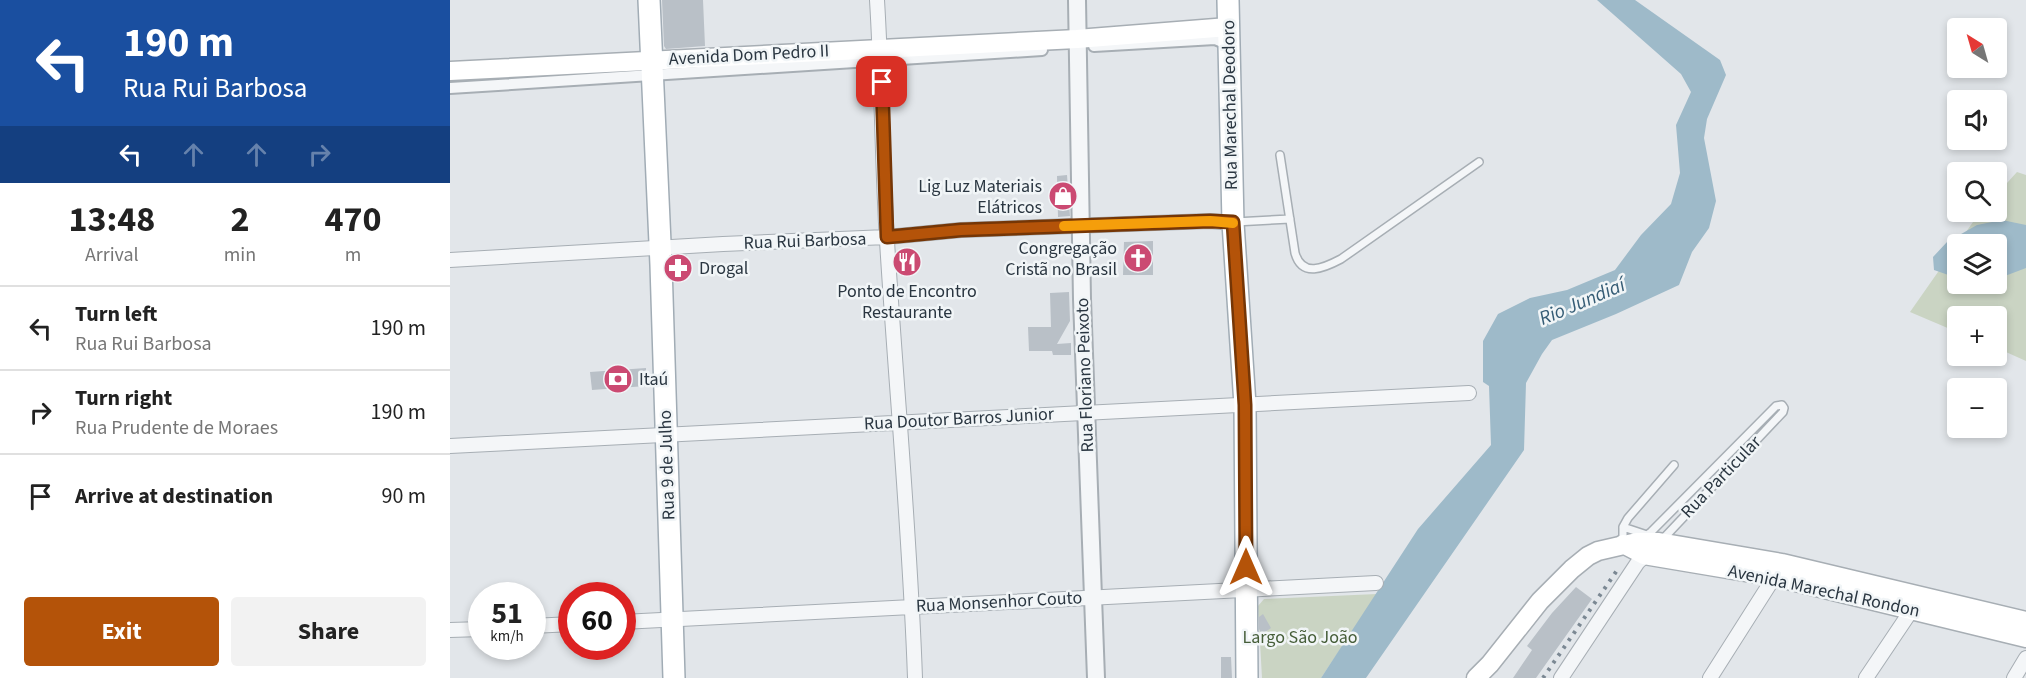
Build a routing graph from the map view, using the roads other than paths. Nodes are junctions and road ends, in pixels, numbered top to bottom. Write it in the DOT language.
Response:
graph roads {
  1 [pos="649,0"];
  2 [pos="877,0"];
  3 [pos="1077,0"];
  4 [pos="1228,0"];
  5 [pos="1228,36"];
  6 [pos="1078,43"];
  7 [pos="880,54"];
  8 [pos="652,67"];
  9 [pos="450,71"];
  10 [pos="450,88"];
  11 [pos="1281,155"];
  12 [pos="1479,162"];
  13 [pos="1290,219"];
  14 [pos="1233,222"];
  15 [pos="1081,225"];
  16 [pos="887,237"];
  17 [pos="660,249"];
  18 [pos="450,260"];
  19 [pos="1469,393"];
  20 [pos="1245,405"];
  21 [pos="1087,412"];
  22 [pos="899,423"];
  23 [pos="666,435"];
  24 [pos="450,446"];
  25 [pos="1674,465"];
  26 [pos="1623,535"];
  27 [pos="1659,542"];
  28 [pos="1644,555"];
  29 [pos="1778,570"];
  30 [pos="1376,583"];
  31 [pos="1246,590"];
  32 [pos="1095,597"];
  33 [pos="1916,603"];
  34 [pos="912,607"];
  35 [pos="671,619"];
  36 [pos="636,621"];
  37 [pos="2026,621"];
  38 [pos="468,629"];
  39 [pos="450,630"];
  40 [pos="2026,638"];
  41 [pos="2026,658"];
  42 [pos="674,678"];
  43 [pos="915,678"];
  44 [pos="1096,678"];
  45 [pos="1247,678"];
  46 [pos="1476,678"];
  47 [pos="1561,678"];
  48 [pos="1710,678"];
  49 [pos="1866,678"];
  50 [pos="2014,678"];
  1 -- 8 [label="main road, Rua 9 de Julho"];
  2 -- 7 [label="street"];
  3 -- 6 [label="street, Rua Floriano Peixoto"];
  4 -- 5 [label="main road, Rua Marechal Deodoro"];
  5 -- 6 [label="main road, Avenida Dom Pedro II"];
  5 -- 14 [label="main road, Rua Marechal Deodoro"];
  6 -- 7 [label="main road, Avenida Dom Pedro II"];
  6 -- 15 [label="street, Rua Floriano Peixoto"];
  7 -- 8 [label="main road, Avenida Dom Pedro II"];
  7 -- 16 [label="street"];
  8 -- 9 [label="main road, Avenida Dom Pedro II"];
  8 -- 10 [label="street"];
  8 -- 17 [label="main road, Rua 9 de Julho"];
  11 -- 13 [label="lane"];
  12 -- 13 [label="lane"];
  13 -- 14 [label="lane"];
  14 -- 15 [label="street, Rua Rui Barbosa"];
  14 -- 20 [label="main road, Rua Marechal Deodoro"];
  15 -- 16 [label="street, Rua Rui Barbosa"];
  15 -- 21 [label="street, Rua Floriano Peixoto"];
  16 -- 17 [label="street, Rua Rui Barbosa"];
  16 -- 22 [label="street"];
  17 -- 18 [label="street, Rua Rui Barbosa"];
  17 -- 23 [label="main road, Rua 9 de Julho"];
  19 -- 20 [label="street, Rua Doutor Barros Junior"];
  20 -- 21 [label="street, Rua Doutor Barros Junior"];
  20 -- 31 [label="main road, Rua Marechal Deodoro"];
  21 -- 22 [label="street, Rua Doutor Barros Junior"];
  21 -- 32 [label="street, Rua Floriano Peixoto"];
  22 -- 23 [label="street, Rua Doutor Barros Junior"];
  22 -- 34 [label="street"];
  23 -- 24 [label="street, Rua Doutor Barros Junior"];
  23 -- 35 [label="main road, Rua 9 de Julho"];
  25 -- 26 [label="lane"];
  26 -- 27 [label="main road, Avenida Marechal Rondon"];
  26 -- 27 [label="lane, Rua Particular"];
  26 -- 28 [label="main road, Avenida Marechal Rondon"];
  26 -- 46 [label="main road, Avenida Marechal Rondon"];
  27 -- 28 [label="street"];
  27 -- 29 [label="main road, Avenida Marechal Rondon"];
  28 -- 29 [label="main road, Avenida Marechal Rondon"];
  28 -- 47 [label="street"];
  29 -- 33 [label="main road, Avenida Marechal Rondon"];
  29 -- 48 [label="street"];
  30 -- 31 [label="street, Rua Monsenhor Couto"];
  31 -- 32 [label="street, Rua Monsenhor Couto"];
  31 -- 45 [label="main road, Rua Marechal Deodoro"];
  32 -- 34 [label="street, Rua Monsenhor Couto"];
  32 -- 44 [label="street, Rua Floriano Peixoto"];
  33 -- 37 [label="main road, Avenida Marechal Rondon"];
  33 -- 40 [label="main road, Avenida Marechal Rondon"];
  33 -- 49 [label="street"];
  34 -- 35 [label="street, Rua Monsenhor Couto"];
  34 -- 43 [label="street"];
  35 -- 36 [label="street, Rua Monsenhor Couto"];
  35 -- 42 [label="main road, Rua 9 de Julho"];
  38 -- 39 [label="street"];
  41 -- 50 [label="street"];
}
